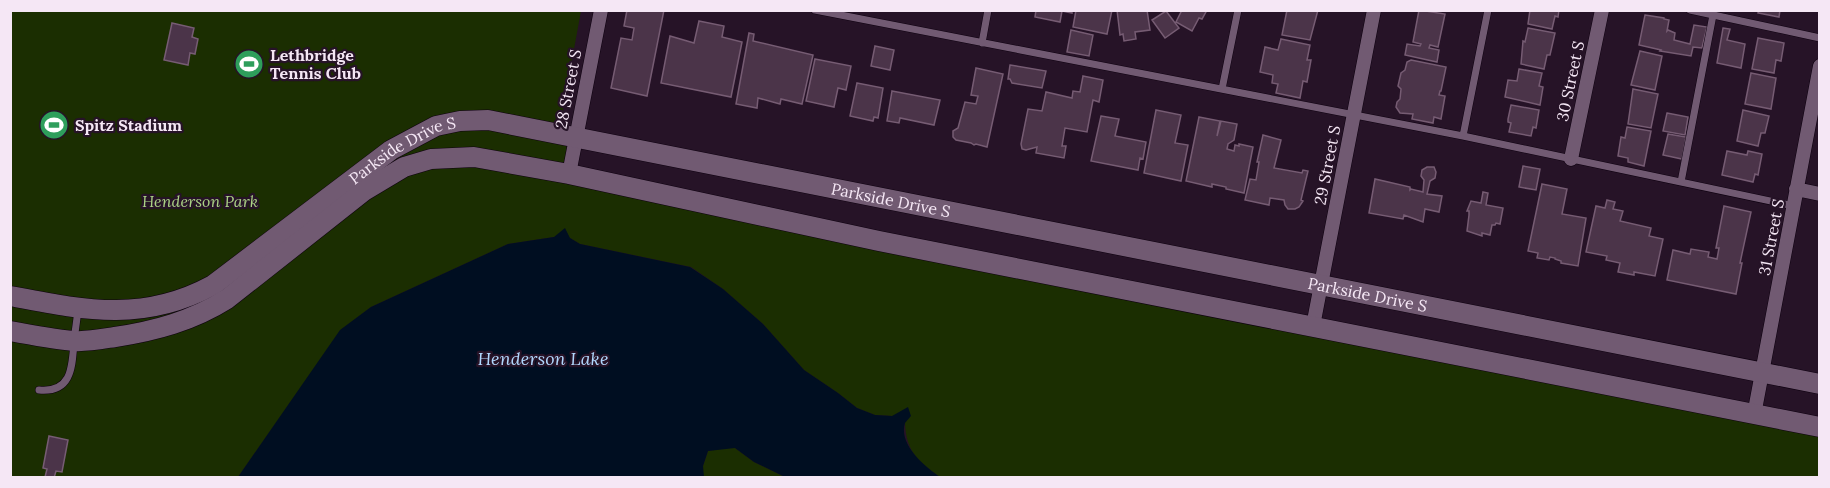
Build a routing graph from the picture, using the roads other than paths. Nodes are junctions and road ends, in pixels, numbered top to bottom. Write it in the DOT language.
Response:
graph roads {
  1 [pos="601,10"];
  2 [pos="815,10"];
  3 [pos="988,10"];
  4 [pos="1238,10"];
  5 [pos="1374,10"];
  6 [pos="1488,10"];
  7 [pos="1602,10"];
  8 [pos="1690,10"];
  9 [pos="1713,15"];
  10 [pos="1820,38"];
  11 [pos="982,43"];
  12 [pos="1820,66"];
  13 [pos="1222,89"];
  14 [pos="1353,116"];
  15 [pos="575,136"];
  16 [pos="1463,136"];
  17 [pos="1571,159"];
  18 [pos="569,174"];
  19 [pos="1681,182"];
  20 [pos="1796,189"];
  21 [pos="1820,194"];
  22 [pos="1794,206"];
  23 [pos="1321,285"];
  24 [pos="10,296"];
  25 [pos="78,309"];
  26 [pos="1313,326"];
  27 [pos="10,331"];
  28 [pos="74,341"];
  29 [pos="1762,372"];
  30 [pos="1820,384"];
  31 [pos="39,390"];
  32 [pos="1754,415"];
  33 [pos="1820,427"];
  1 -- 15 [label="street, 28 Street S"];
  2 -- 11 [label="lane"];
  3 -- 11 [label="lane"];
  4 -- 13 [label="lane"];
  5 -- 14 [label="street, 29 Street S"];
  6 -- 16 [label="lane"];
  7 -- 17 [label="street, 30 Street S"];
  8 -- 9 [label="lane"];
  9 -- 10 [label="lane"];
  9 -- 19 [label="lane"];
  11 -- 13 [label="lane"];
  12 -- 20 [label="street, 31 Street S"];
  13 -- 14 [label="lane"];
  14 -- 16 [label="lane"];
  14 -- 23 [label="street, 29 Street S"];
  15 -- 18 [label="street, 28 Street S"];
  15 -- 23 [label="street, Parkside Drive S"];
  15 -- 25 [label="street, Parkside Drive S"];
  16 -- 17 [label="lane"];
  17 -- 19 [label="lane"];
  18 -- 26 [label="street, Parkside Drive S"];
  18 -- 28 [label="street, Parkside Drive S"];
  19 -- 22 [label="lane"];
  20 -- 21 [label="street"];
  20 -- 22 [label="street, 31 Street S"];
  22 -- 29 [label="street, 31 Street S"];
  23 -- 26 [label="street, 29 Street S"];
  23 -- 29 [label="street, Parkside Drive S"];
  24 -- 25 [label="street, Parkside Drive S"];
  25 -- 28 [label="lane"];
  26 -- 32 [label="street, Parkside Drive S"];
  27 -- 28 [label="street, Parkside Drive S"];
  28 -- 31 [label="lane"];
  29 -- 30 [label="street, Parkside Drive S"];
  29 -- 32 [label="street, 31 Street S"];
  32 -- 33 [label="street, Parkside Drive S"];
}
